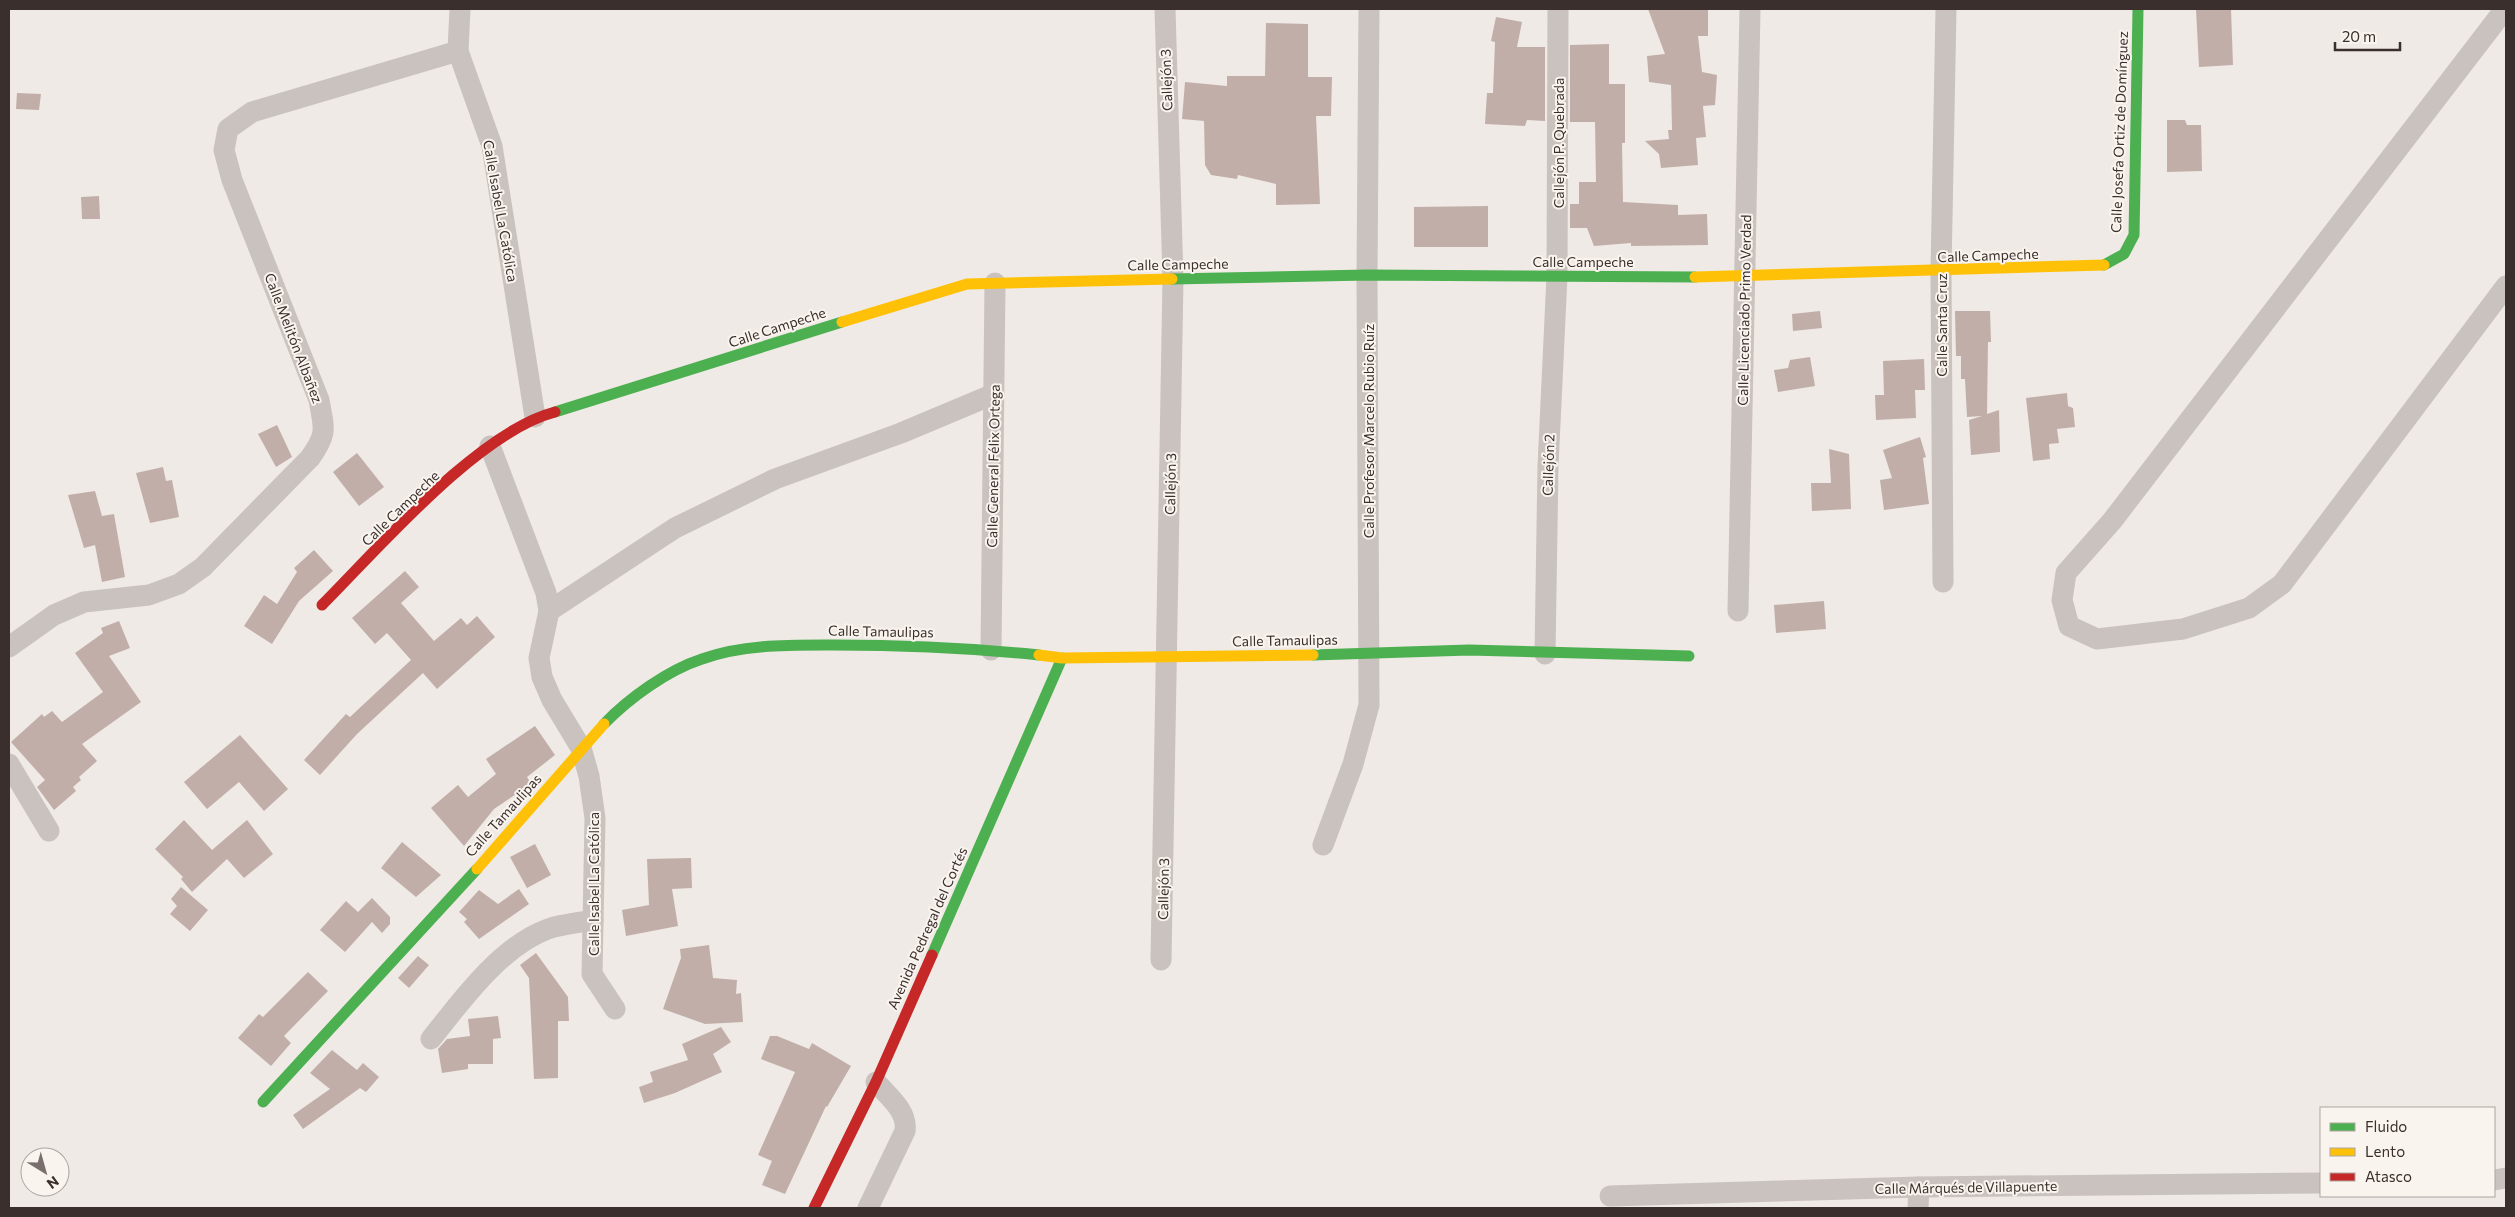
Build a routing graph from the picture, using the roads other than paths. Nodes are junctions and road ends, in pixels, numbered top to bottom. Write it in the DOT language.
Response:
graph roads {
  1 [pos="460,9"];
  2 [pos="1165,9"];
  3 [pos="1369,9"];
  4 [pos="1558,9"];
  5 [pos="1750,9"];
  6 [pos="1946,9"];
  7 [pos="2138,9"];
  8 [pos="2505,9"];
  9 [pos="458,51"];
  10 [pos="2124,254"];
  11 [pos="1941,272"];
  12 [pos="1367,275"];
  13 [pos="1557,276"];
  14 [pos="1744,277"];
  15 [pos="1173,279"];
  16 [pos="995,283"];
  17 [pos="2506,286"];
  18 [pos="994,394"];
  19 [pos="535,417"];
  20 [pos="490,446"];
  21 [pos="1943,582"];
  22 [pos="322,605"];
  23 [pos="549,611"];
  24 [pos="1738,612"];
  25 [pos="9,647"];
  26 [pos="991,650"];
  27 [pos="1369,654"];
  28 [pos="1545,654"];
  29 [pos="1167,656"];
  30 [pos="1690,656"];
  31 [pos="1062,658"];
  32 [pos="580,748"];
  33 [pos="9,764"];
  34 [pos="49,831"];
  35 [pos="1323,845"];
  36 [pos="593,920"];
  37 [pos="1162,960"];
  38 [pos="615,1009"];
  39 [pos="431,1039"];
  40 [pos="876,1082"];
  41 [pos="263,1102"];
  42 [pos="2320,1183"];
  43 [pos="1610,1196"];
  44 [pos="1918,1198"];
  45 [pos="814,1208"];
  46 [pos="868,1208"];
  1 -- 9 [label="street, Calle Isabel La Católica"];
  2 -- 15 [label="street, Callejón 3"];
  3 -- 12 [label="street, Calle Profesor Marcelo Rubio Ruíz"];
  4 -- 13 [label="street, Callejón P. Quebrada"];
  5 -- 14 [label="street, Calle Licenciado Primo Verdad"];
  6 -- 11 [label="street, Calle Santa Cruz"];
  7 -- 10 [label="street, Calle Josefa Ortiz de Domínguez"];
  8 -- 17 [label="street"];
  9 -- 19 [label="street, Calle Isabel La Católica"];
  9 -- 25 [label="street, Calle Melitón Albañez"];
  10 -- 11 [label="street, Calle Campeche"];
  11 -- 14 [label="street, Calle Campeche"];
  11 -- 21 [label="street, Calle Santa Cruz"];
  12 -- 13 [label="street, Calle Campeche"];
  12 -- 15 [label="street, Calle Campeche"];
  12 -- 27 [label="street, Calle Profesor Marcelo Rubio Ruíz"];
  13 -- 14 [label="street, Calle Campeche"];
  13 -- 28 [label="street, Callejón 2"];
  14 -- 24 [label="street, Calle Licenciado Primo Verdad"];
  15 -- 16 [label="street, Calle Campeche"];
  15 -- 29 [label="street, Callejón 3"];
  16 -- 18 [label="street, Calle General Félix Ortega"];
  16 -- 19 [label="street, Calle Campeche"];
  18 -- 23 [label="street"];
  18 -- 26 [label="street, Calle General Félix Ortega"];
  19 -- 20 [label="street, Calle Campeche"];
  20 -- 22 [label="street, Calle Campeche"];
  20 -- 23 [label="street, Calle Isabel La Católica"];
  23 -- 32 [label="street, Calle Isabel La Católica"];
  26 -- 31 [label="street, Calle Tamaulipas"];
  26 -- 32 [label="street, Calle Tamaulipas"];
  27 -- 28 [label="street, Calle Tamaulipas"];
  27 -- 29 [label="street, Calle Tamaulipas"];
  27 -- 35 [label="street, Calle Profesor Marcelo Rubio Ruíz"];
  28 -- 30 [label="street, Calle Tamaulipas"];
  29 -- 31 [label="street, Calle Tamaulipas"];
  29 -- 37 [label="street, Callejón 3"];
  31 -- 40 [label="street, Avenida Pedregal del Cortés"];
  32 -- 36 [label="street, Calle Isabel La Católica"];
  32 -- 41 [label="street, Calle Tamaulipas"];
  33 -- 34 [label="street"];
  36 -- 38 [label="street, Calle Isabel La Católica"];
  36 -- 39 [label="street"];
  40 -- 45 [label="street, Avenida Pedregal del Cortés"];
  40 -- 46 [label="street"];
  42 -- 44 [label="street, Calle Márqués de Villapuente"];
  43 -- 44 [label="street, Calle Márqués de Villapuente"];
}
